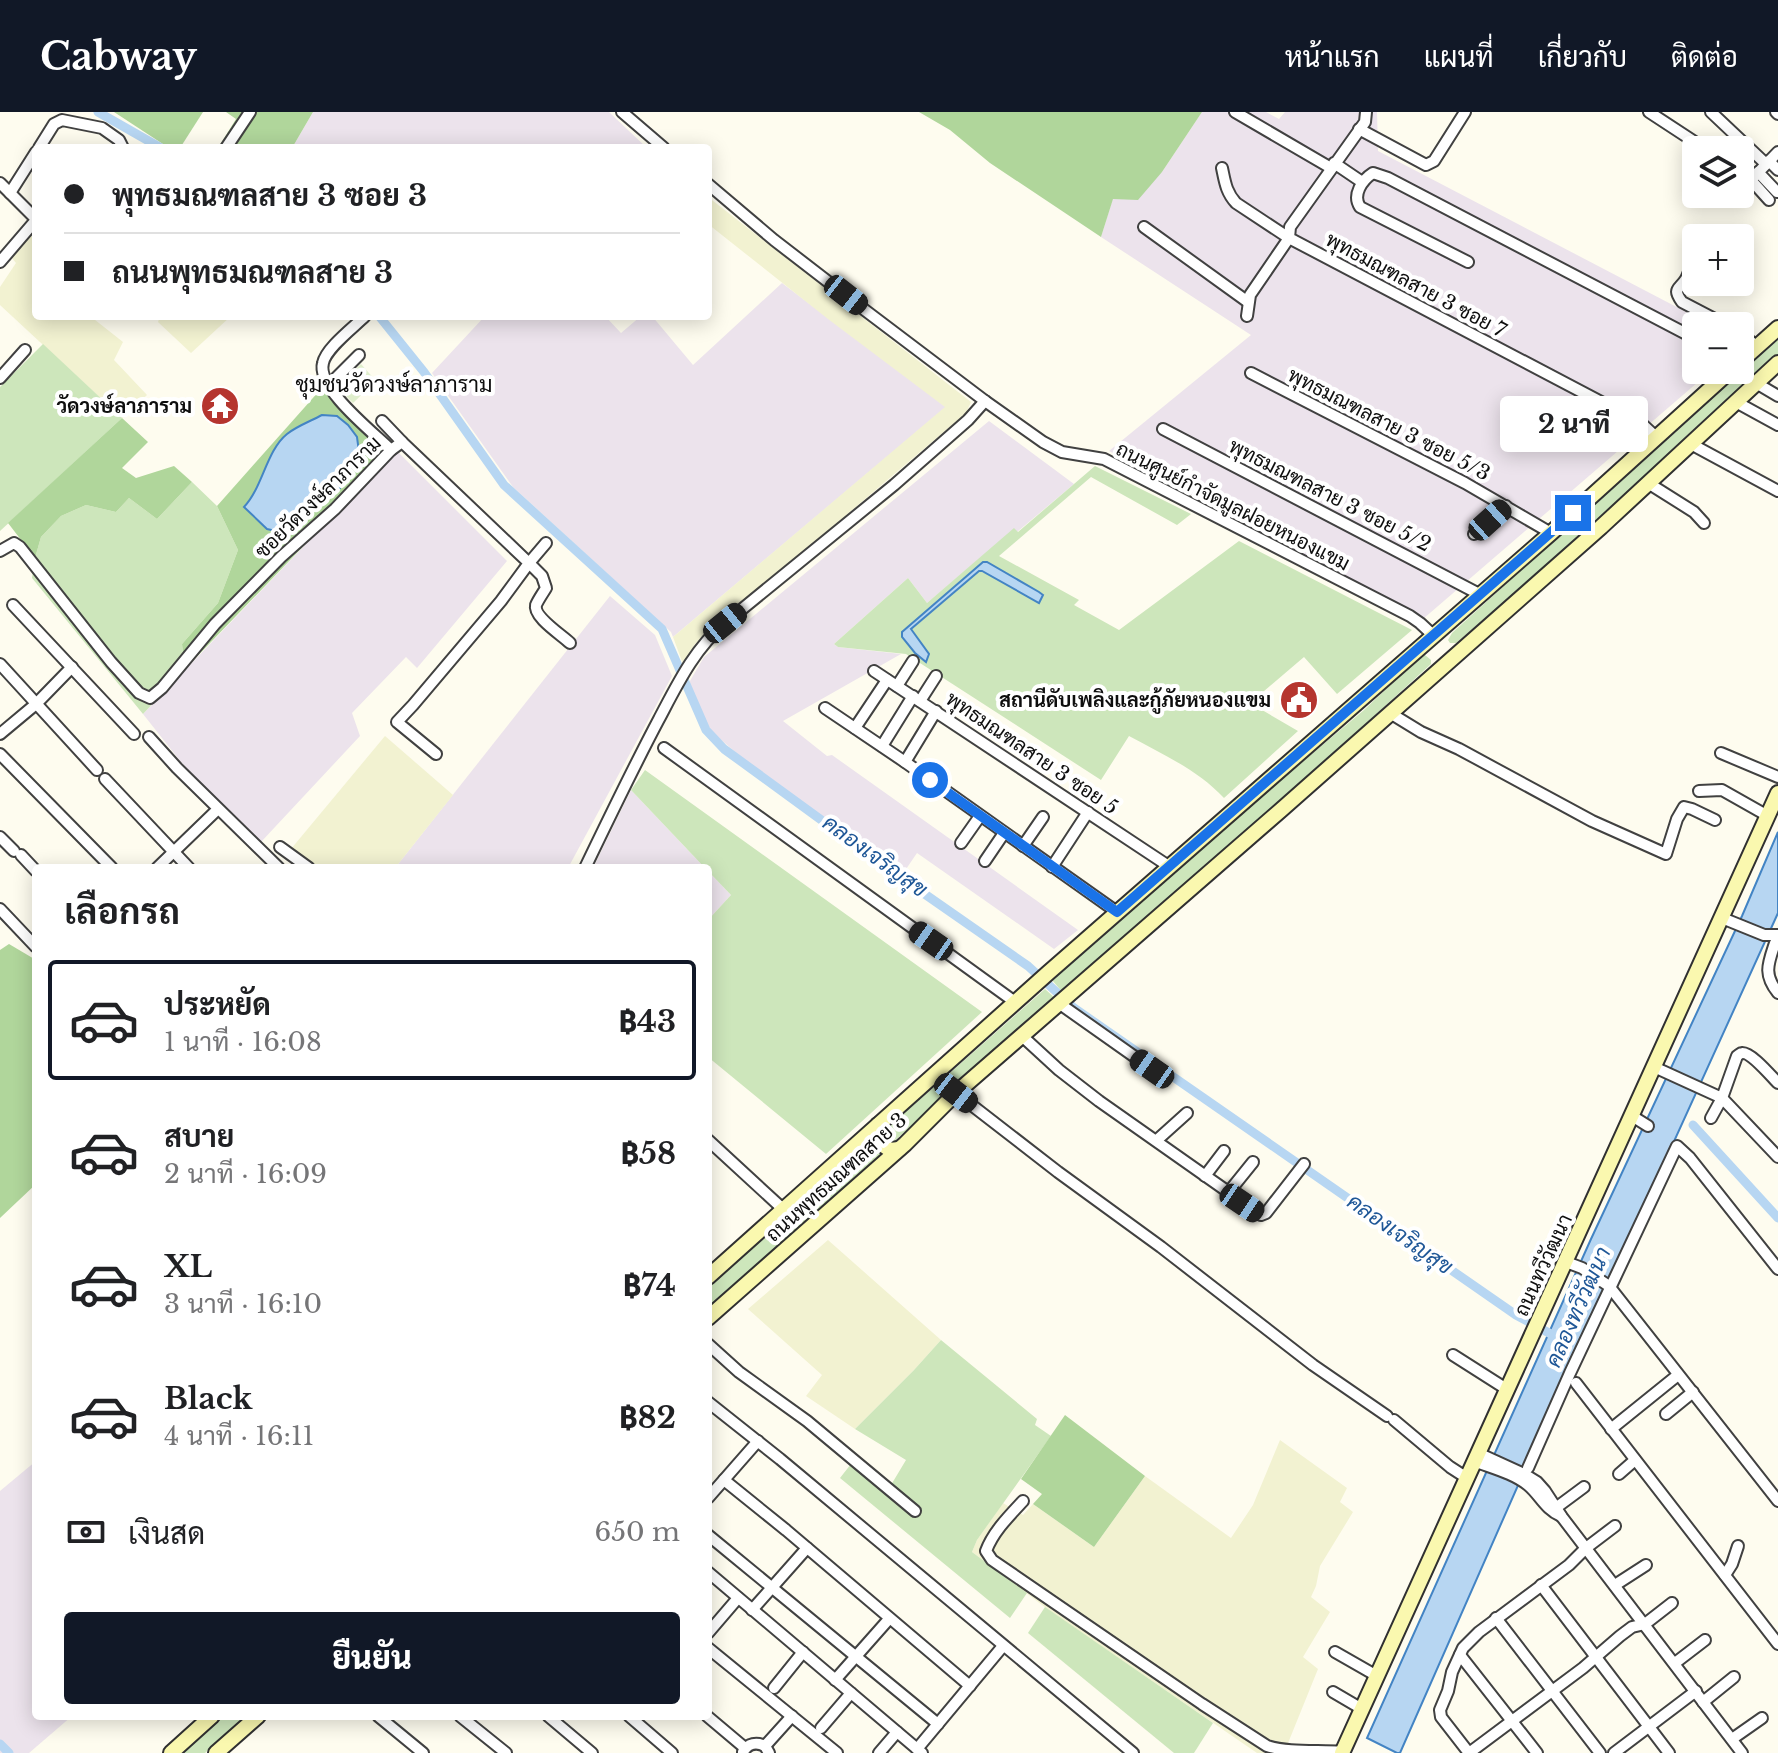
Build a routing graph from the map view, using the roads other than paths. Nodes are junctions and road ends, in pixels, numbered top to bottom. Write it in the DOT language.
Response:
graph roads {
  1 [pos="250,112"];
  2 [pos="622,112"];
  3 [pos="1235,112"];
  4 [pos="1366,112"];
  5 [pos="1465,112"];
  6 [pos="1711,112"];
  7 [pos="1655,113"];
  8 [pos="60,116"];
  9 [pos="1359,129"];
  10 [pos="1687,136"];
  11 [pos="130,138"];
  12 [pos="41,144"];
  13 [pos="122,144"];
  14 [pos="126,144"];
  15 [pos="229,144"];
  16 [pos="659,144"];
  17 [pos="1778,152"];
  18 [pos="32,158"];
  19 [pos="1332,166"];
  20 [pos="1222,168"];
  21 [pos="1778,170"];
  22 [pos="1754,172"];
  23 [pos="1758,172"];
  24 [pos="1362,182"];
  25 [pos="0,183"];
  26 [pos="712,187"];
  27 [pos="10,193"];
  28 [pos="1774,202"];
  29 [pos="32,216"];
  30 [pos="32,225"];
  31 [pos="1144,227"];
  32 [pos="1289,238"];
  33 [pos="0,262"];
  34 [pos="1468,262"];
  35 [pos="1682,283"];
  36 [pos="1248,302"];
  37 [pos="1701,312"];
  38 [pos="1247,316"];
  39 [pos="361,320"];
  40 [pos="1778,328"];
  41 [pos="1682,332"];
  42 [pos="1754,344"];
  43 [pos="1757,347"];
  44 [pos="25,350"];
  45 [pos="1754,350"];
  46 [pos="359,355"];
  47 [pos="1776,367"];
  48 [pos="1251,373"];
  49 [pos="0,378"];
  50 [pos="1756,383"];
  51 [pos="1716,384"];
  52 [pos="328,386"];
  53 [pos="1778,396"];
  54 [pos="985,401"];
  55 [pos="1736,402"];
  56 [pos="382,421"];
  57 [pos="1778,425"];
  58 [pos="1163,429"];
  59 [pos="1657,438"];
  60 [pos="402,442"];
  61 [pos="1691,444"];
  62 [pos="391,450"];
  63 [pos="1648,483"];
  64 [pos="1778,491"];
  65 [pos="1506,506"];
  66 [pos="1704,523"];
  67 [pos="1551,533"];
  68 [pos="1474,534"];
  69 [pos="546,543"];
  70 [pos="0,551"];
  71 [pos="529,563"];
  72 [pos="1481,595"];
  73 [pos="13,605"];
  74 [pos="1434,636"];
  75 [pos="570,643"];
  76 [pos="1454,656"];
  77 [pos="913,661"];
  78 [pos="0,664"];
  79 [pos="72,667"];
  80 [pos="874,671"];
  81 [pos="936,676"];
  82 [pos="892,683"];
  83 [pos="916,699"];
  84 [pos="36,704"];
  85 [pos="825,708"];
  86 [pos="936,711"];
  87 [pos="1390,713"];
  88 [pos="855,728"];
  89 [pos="0,734"];
  90 [pos="134,734"];
  91 [pos="149,737"];
  92 [pos="882,746"];
  93 [pos="664,748"];
  94 [pos="1721,753"];
  95 [pos="0,754"];
  96 [pos="436,754"];
  97 [pos="905,762"];
  98 [pos="1778,777"];
  99 [pos="1699,791"];
  100 [pos="1778,793"];
  101 [pos="218,809"];
  102 [pos="1088,812"];
  103 [pos="980,816"];
  104 [pos="1768,816"];
  105 [pos="1043,817"];
  106 [pos="1715,820"];
  107 [pos="1004,833"];
  108 [pos="0,837"];
  109 [pos="961,843"];
  110 [pos="1023,846"];
  111 [pos="280,847"];
  112 [pos="173,852"];
  113 [pos="985,861"];
  114 [pos="108,864"];
  115 [pos="161,864"];
  116 [pos="185,864"];
  117 [pos="275,864"];
  118 [pos="303,864"];
  119 [pos="587,864"];
  120 [pos="32,867"];
  121 [pos="1052,867"];
  122 [pos="1170,867"];
  123 [pos="0,909"];
  124 [pos="1117,912"];
  125 [pos="1722,918"];
  126 [pos="1778,924"];
  127 [pos="1773,939"];
  128 [pos="32,943"];
  129 [pos="1778,993"];
  130 [pos="1064,1001"];
  131 [pos="1015,1002"];
  132 [pos="1022,1036"];
  133 [pos="1654,1067"];
  134 [pos="1152,1069"];
  135 [pos="1778,1083"];
  136 [pos="956,1093"];
  137 [pos="1722,1098"];
  138 [pos="1187,1113"];
  139 [pos="1632,1116"];
  140 [pos="1711,1118"];
  141 [pos="878,1125"];
  142 [pos="1648,1126"];
  143 [pos="1157,1140"];
  144 [pos="712,1144"];
  145 [pos="899,1149"];
  146 [pos="1224,1151"];
  147 [pos="1778,1157"];
  148 [pos="1253,1162"];
  149 [pos="1301,1167"];
  150 [pos="1205,1176"];
  151 [pos="1228,1193"];
  152 [pos="784,1210"];
  153 [pos="1566,1262"];
  154 [pos="1778,1269"];
  155 [pos="712,1273"];
  156 [pos="1610,1286"];
  157 [pos="712,1314"];
  158 [pos="712,1348"];
  159 [pos="1453,1355"];
  160 [pos="1678,1375"];
  161 [pos="1576,1383"];
  162 [pos="1508,1390"];
  163 [pos="1693,1392"];
  164 [pos="712,1405"];
  165 [pos="1666,1414"];
  166 [pos="1611,1429"];
  167 [pos="758,1441"];
  168 [pos="1476,1457"];
  169 [pos="1635,1460"];
  170 [pos="1524,1474"];
  171 [pos="1619,1474"];
  172 [pos="1467,1478"];
  173 [pos="724,1480"];
  174 [pos="1584,1487"];
  175 [pos="1774,1488"];
  176 [pos="712,1494"];
  177 [pos="1023,1501"];
  178 [pos="1778,1501"];
  179 [pos="915,1511"];
  180 [pos="1557,1512"];
  181 [pos="1615,1526"];
  182 [pos="712,1538"];
  183 [pos="1738,1546"];
  184 [pos="807,1548"];
  185 [pos="1586,1548"];
  186 [pos="1646,1565"];
  187 [pos="712,1575"];
  188 [pos="1725,1575"];
  189 [pos="1541,1585"];
  190 [pos="1615,1585"];
  191 [pos="770,1588"];
  192 [pos="738,1598"];
  193 [pos="1672,1603"];
  194 [pos="752,1610"];
  195 [pos="1496,1618"];
  196 [pos="889,1619"];
  197 [pos="1645,1624"];
  198 [pos="712,1628"];
  199 [pos="1705,1640"];
  200 [pos="1778,1644"];
  201 [pos="1003,1646"];
  202 [pos="712,1651"];
  203 [pos="803,1652"];
  204 [pos="1335,1652"];
  205 [pos="1460,1655"];
  206 [pos="1596,1657"];
  207 [pos="855,1658"];
  208 [pos="1675,1663"];
  209 [pos="1377,1676"];
  210 [pos="1734,1677"];
  211 [pos="835,1680"];
  212 [pos="970,1686"];
  213 [pos="774,1688"];
  214 [pos="1551,1690"];
  215 [pos="1696,1691"];
  216 [pos="1333,1692"];
  217 [pos="851,1693"];
  218 [pos="1703,1702"];
  219 [pos="1362,1709"];
  220 [pos="792,1716"];
  221 [pos="1762,1718"];
  222 [pos="208,1720"];
  223 [pos="253,1720"];
  224 [pos="383,1720"];
  225 [pos="465,1720"];
  226 [pos="553,1720"];
  227 [pos="634,1720"];
  228 [pos="711,1720"];
  229 [pos="1511,1720"];
  230 [pos="938,1724"];
  231 [pos="1649,1726"];
  232 [pos="821,1728"];
  233 [pos="897,1732"];
  234 [pos="1732,1739"];
  235 [pos="767,1750"];
  236 [pos="744,1751"];
  237 [pos="920,1751"];
  238 [pos="1343,1752"];
  239 [pos="171,1753"];
  240 [pos="216,1753"];
  241 [pos="423,1753"];
  242 [pos="506,1753"];
  243 [pos="592,1753"];
  244 [pos="672,1753"];
  245 [pos="837,1753"];
  246 [pos="879,1753"];
  247 [pos="1133,1753"];
  248 [pos="1537,1753"];
  249 [pos="1600,1753"];
  250 [pos="1614,1753"];
  251 [pos="1669,1753"];
  252 [pos="1742,1753"];
  1 -- 15 [label="street"];
  2 -- 16 [label="street"];
  3 -- 19 [label="street"];
  4 -- 9 [label="street"];
  5 -- 9 [label="street"];
  6 -- 23 [label="street"];
  7 -- 10 [label="street"];
  8 -- 12 [label="street"];
  8 -- 13 [label="street"];
  9 -- 19 [label="street"];
  11 -- 14 [label="street"];
  17 -- 23 [label="street"];
  18 -- 27 [label="street"];
  19 -- 24 [label="street"];
  19 -- 32 [label="street"];
  20 -- 32 [label="street, พุทธมณฑลสาย 3 ซอย 7"];
  21 -- 23 [label="street"];
  22 -- 23 [label="street"];
  23 -- 28 [label="street"];
  24 -- 34 [label="street"];
  24 -- 41 [label="street"];
  25 -- 27 [label="street"];
  26 -- 54 [label="street, ถนนศูนย์กำจัดมูลฝอยหนองแขม"];
  27 -- 29 [label="street"];
  30 -- 33 [label="street"];
  31 -- 36 [label="street"];
  32 -- 36 [label="street"];
  32 -- 59 [label="street, พุทธมณฑลสาย 3 ซอย 7"];
  35 -- 37 [label="street"];
  36 -- 38 [label="street"];
  39 -- 52 [label="street"];
  40 -- 43 [label="main road"];
  42 -- 43 [label="street"];
  43 -- 45 [label="main road"];
  44 -- 49 [label="street"];
  46 -- 52 [label="street"];
  47 -- 50 [label="main road, ถนนพุทธมณฑลสาย 3"];
  48 -- 65 [label="street, พุทธมณฑลสาย 3 ซอย 5/3"];
  50 -- 53 [label="street"];
  50 -- 55 [label="main road, ถนนพุทธมณฑลสาย 3"];
  51 -- 59 [label="main road, ถนนพุทธมณฑลสาย 3"];
  52 -- 62 [label="street"];
  54 -- 74 [label="street, ถนนศูนย์กำจัดมูลฝอยหนองแขม"];
  54 -- 119 [label="street"];
  55 -- 57 [label="street"];
  55 -- 61 [label="main road, ถนนพุทธมณฑลสาย 3"];
  56 -- 60 [label="street"];
  58 -- 72 [label="street, พุทธมณฑลสาย 3 ซอย 5/2"];
  59 -- 67 [label="main road, ถนนพุทธมณฑลสาย 3"];
  60 -- 62 [label="street, ซอยวัดวงษ์ลาภาราม"];
  60 -- 71 [label="street, ซอยวัดวงษ์ลาภาราม"];
  61 -- 63 [label="main road, ถนนพุทธมณฑลสาย 3"];
  61 -- 64 [label="street"];
  62 -- 70 [label="street, ซอยวัดวงษ์ลาภาราม"];
  63 -- 66 [label="street"];
  63 -- 76 [label="main road, ถนนพุทธมณฑลสาย 3"];
  65 -- 67 [label="street, พุทธมณฑลสาย 3 ซอย 5/3"];
  65 -- 68 [label="street"];
  67 -- 72 [label="main road, ถนนพุทธมณฑลสาย 3"];
  69 -- 71 [label="street"];
  71 -- 75 [label="street"];
  71 -- 96 [label="street"];
  72 -- 74 [label="main road, ถนนพุทธมณฑลสาย 3"];
  73 -- 79 [label="street"];
  74 -- 76 [label="main road"];
  74 -- 122 [label="main road, ถนนพุทธมณฑลสาย 3"];
  76 -- 87 [label="main road, ถนนพุทธมณฑลสาย 3"];
  77 -- 82 [label="street"];
  78 -- 84 [label="street"];
  79 -- 84 [label="street"];
  79 -- 90 [label="street"];
  80 -- 82 [label="street, พุทธมณฑลสาย 3 ซอย 5"];
  81 -- 83 [label="street"];
  82 -- 83 [label="street, พุทธมณฑลสาย 3 ซอย 5"];
  82 -- 88 [label="street"];
  83 -- 86 [label="street, พุทธมณฑลสาย 3 ซอย 5"];
  83 -- 92 [label="street"];
  84 -- 89 [label="street"];
  84 -- 112 [label="street"];
  85 -- 88 [label="street"];
  86 -- 97 [label="street"];
  86 -- 102 [label="street, พุทธมณฑลสาย 3 ซอย 5"];
  87 -- 106 [label="street"];
  87 -- 130 [label="main road, ถนนพุทธมณฑลสาย 3"];
  88 -- 92 [label="street"];
  91 -- 101 [label="street"];
  92 -- 97 [label="street"];
  93 -- 131 [label="street"];
  94 -- 98 [label="street"];
  95 -- 114 [label="street"];
  97 -- 103 [label="street"];
  99 -- 104 [label="street"];
  100 -- 104 [label="main road, ถนนทวีวัฒนา"];
  101 -- 112 [label="street"];
  101 -- 117 [label="street"];
  102 -- 121 [label="street"];
  102 -- 122 [label="street, พุทธมณฑลสาย 3 ซอย 5"];
  103 -- 107 [label="street"];
  103 -- 109 [label="street"];
  104 -- 125 [label="main road, ถนนทวีวัฒนา"];
  105 -- 110 [label="street"];
  107 -- 110 [label="street"];
  107 -- 113 [label="street"];
  108 -- 120 [label="street"];
  110 -- 121 [label="street"];
  111 -- 118 [label="street"];
  112 -- 115 [label="street"];
  112 -- 116 [label="street"];
  121 -- 124 [label="street"];
  122 -- 124 [label="main road, ถนนพุทธมณฑลสาย 3"];
  123 -- 128 [label="street"];
  124 -- 131 [label="main road, ถนนพุทธมณฑลสาย 3"];
  125 -- 127 [label="street"];
  125 -- 133 [label="main road, ถนนทวีวัฒนา"];
  126 -- 127 [label="street"];
  127 -- 129 [label="street"];
  130 -- 132 [label="main road, ถนนพุทธมณฑลสาย 3"];
  130 -- 134 [label="street"];
  131 -- 141 [label="main road, ถนนพุทธมณฑลสาย 3"];
  132 -- 136 [label="main road, ถนนพุทธมณฑลสาย 3"];
  132 -- 143 [label="street"];
  133 -- 137 [label="street"];
  133 -- 139 [label="main road, ถนนทวีวัฒนา"];
  135 -- 137 [label="street"];
  136 -- 145 [label="main road, ถนนพุทธมณฑลสาย 3"];
  136 -- 172 [label="street"];
  137 -- 140 [label="street"];
  137 -- 147 [label="street"];
  138 -- 143 [label="street"];
  139 -- 142 [label="street"];
  139 -- 153 [label="main road, ถนนทวีวัฒนา"];
  141 -- 145 [label="main road"];
  141 -- 152 [label="main road, ถนนพุทธมณฑลสาย 3"];
  143 -- 150 [label="street"];
  144 -- 152 [label="street"];
  145 -- 157 [label="main road, ถนนพุทธมณฑลสาย 3"];
  146 -- 150 [label="street"];
  148 -- 151 [label="street"];
  149 -- 151 [label="street"];
  150 -- 151 [label="street"];
  152 -- 155 [label="main road, ถนนพุทธมณฑลสาย 3"];
  153 -- 156 [label="street"];
  153 -- 162 [label="main road, ถนนทวีวัฒนา"];
  154 -- 156 [label="street"];
  156 -- 160 [label="street"];
  156 -- 170 [label="street"];
  158 -- 179 [label="street"];
  159 -- 162 [label="street"];
  160 -- 163 [label="street"];
  160 -- 166 [label="street"];
  161 -- 166 [label="street"];
  162 -- 168 [label="main road, ถนนทวีวัฒนา"];
  163 -- 165 [label="street"];
  163 -- 175 [label="street"];
  164 -- 167 [label="street"];
  166 -- 169 [label="street"];
  167 -- 173 [label="street"];
  167 -- 201 [label="street"];
  168 -- 170 [label="street"];
  168 -- 172 [label="main road, ถนนทวีวัฒนา"];
  169 -- 171 [label="street"];
  169 -- 188 [label="street"];
  170 -- 180 [label="street"];
  172 -- 209 [label="main road, ถนนทวีวัฒนา"];
  173 -- 176 [label="street"];
  173 -- 184 [label="street"];
  174 -- 180 [label="street"];
  175 -- 178 [label="street"];
  177 -- 238 [label="street"];
  180 -- 185 [label="street"];
  181 -- 185 [label="street"];
  182 -- 191 [label="street"];
  183 -- 188 [label="street"];
  184 -- 191 [label="street"];
  184 -- 196 [label="street"];
  185 -- 189 [label="street"];
  185 -- 190 [label="street"];
  186 -- 190 [label="street"];
  187 -- 192 [label="street"];
  188 -- 200 [label="street"];
  189 -- 195 [label="street"];
  189 -- 206 [label="street"];
  190 -- 197 [label="street"];
  191 -- 194 [label="street"];
  191 -- 207 [label="street"];
  192 -- 194 [label="street"];
  192 -- 198 [label="street"];
  193 -- 197 [label="street"];
  194 -- 203 [label="street"];
  195 -- 205 [label="street"];
  195 -- 214 [label="street"];
  196 -- 207 [label="street"];
  196 -- 212 [label="street"];
  197 -- 206 [label="street"];
  197 -- 208 [label="street"];
  199 -- 208 [label="street"];
  201 -- 212 [label="street"];
  201 -- 247 [label="street"];
  202 -- 220 [label="street"];
  203 -- 211 [label="street"];
  203 -- 213 [label="street"];
  204 -- 209 [label="street"];
  205 -- 229 [label="street"];
  205 -- 229 [label="street"];
  206 -- 214 [label="street"];
  206 -- 231 [label="street"];
  207 -- 211 [label="street"];
  207 -- 230 [label="street"];
  208 -- 215 [label="street"];
  209 -- 219 [label="main road, ถนนทวีวัฒนา"];
  210 -- 218 [label="street"];
  211 -- 217 [label="street"];
  212 -- 230 [label="street"];
  214 -- 229 [label="street"];
  214 -- 249 [label="street"];
  215 -- 218 [label="street"];
  215 -- 231 [label="street"];
  216 -- 219 [label="street"];
  217 -- 232 [label="street"];
  217 -- 233 [label="street"];
  218 -- 234 [label="street"];
  219 -- 238 [label="main road, ถนนทวีวัฒนา"];
  220 -- 235 [label="street"];
  220 -- 245 [label="street"];
  221 -- 234 [label="street"];
  222 -- 239 [label="main road"];
  223 -- 240 [label="main road"];
  224 -- 241 [label="street"];
  225 -- 242 [label="street"];
  226 -- 243 [label="street"];
  227 -- 244 [label="street"];
  228 -- 236 [label="street"];
  229 -- 248 [label="street"];
  230 -- 237 [label="street"];
  231 -- 250 [label="street"];
  231 -- 251 [label="street"];
  233 -- 237 [label="street"];
  233 -- 246 [label="street"];
  234 -- 252 [label="street"];
  235 -- 236 [label="street"];
}
